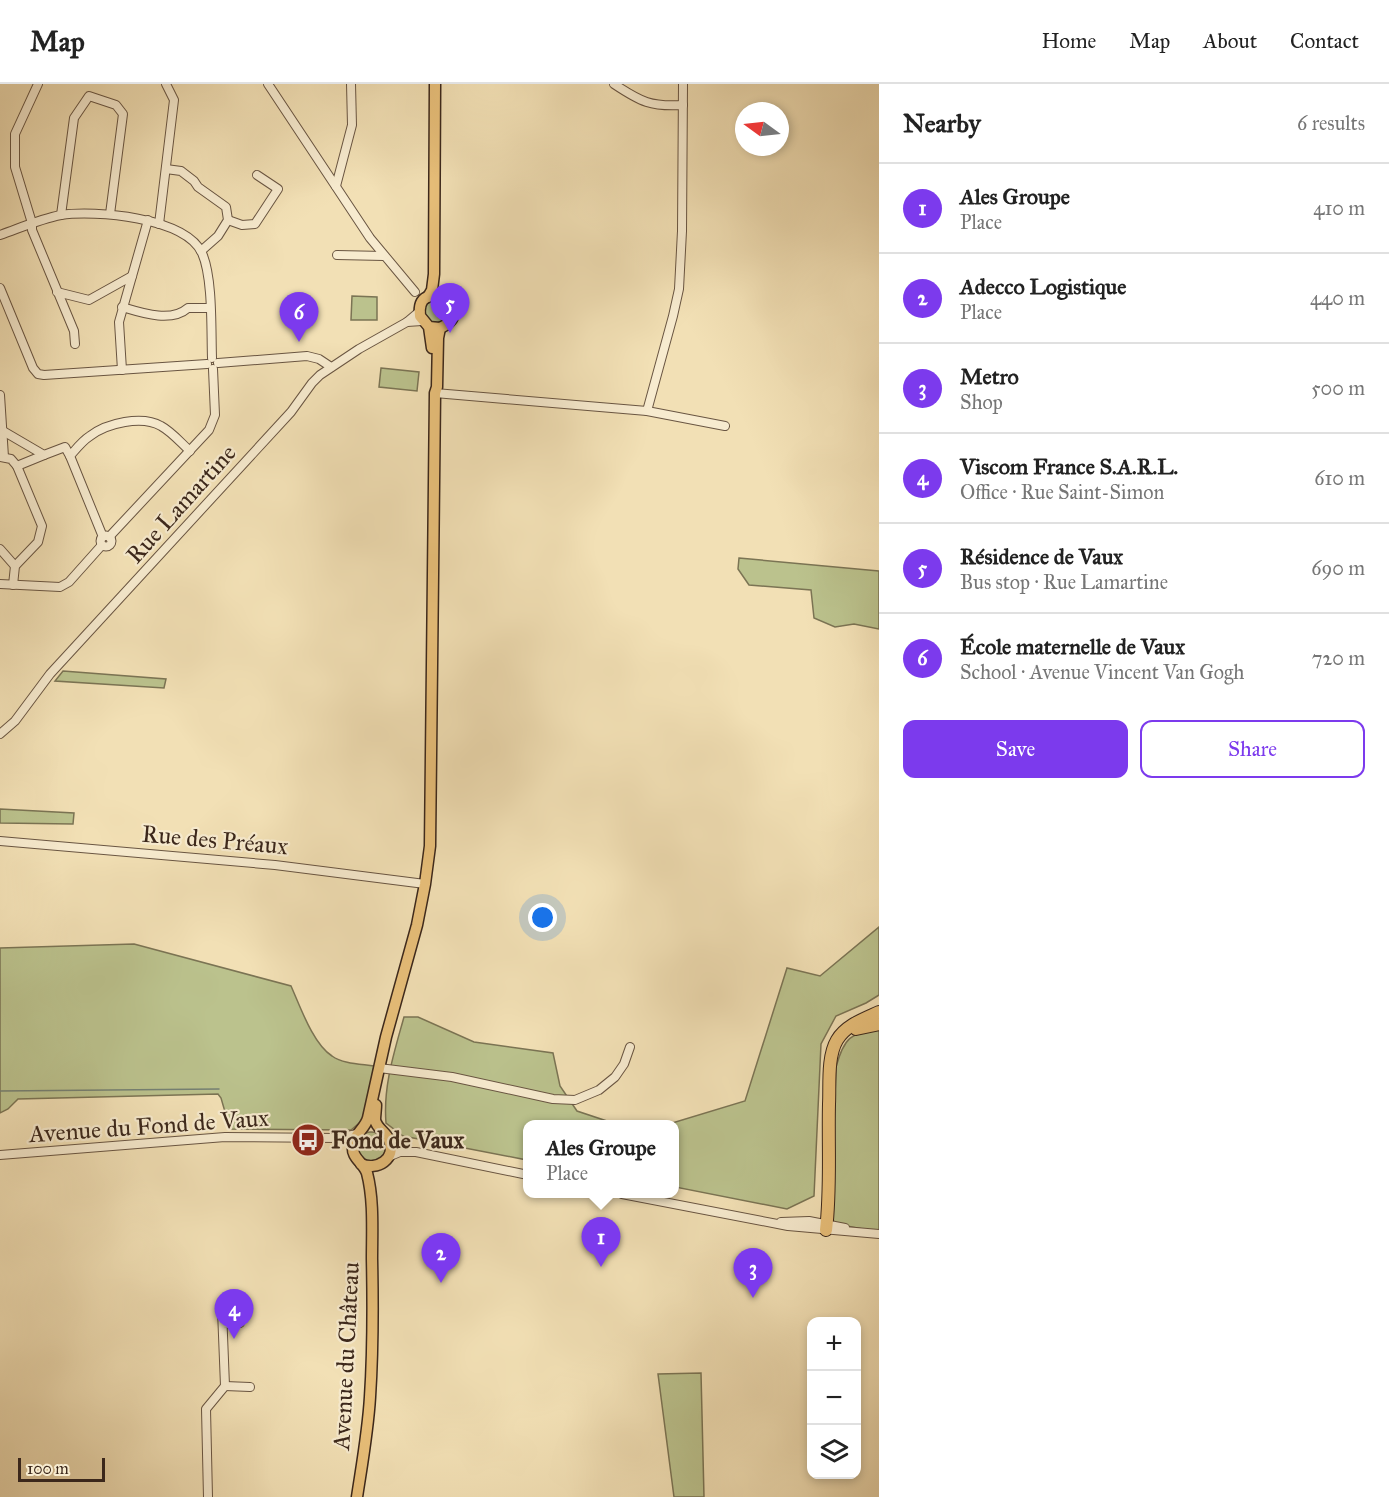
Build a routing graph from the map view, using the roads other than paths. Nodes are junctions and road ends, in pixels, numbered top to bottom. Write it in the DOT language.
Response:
graph roads {
  1 [pos="38,84"];
  2 [pos="166,84"];
  3 [pos="268,84"];
  4 [pos="351,84"];
  5 [pos="435,84"];
  6 [pos="614,84"];
  7 [pos="683,84"];
  8 [pos="683,105"];
  9 [pos="166,169"];
  10 [pos="257,175"];
  11 [pos="336,186"];
  12 [pos="110,214"];
  13 [pos="62,215"];
  14 [pos="148,220"];
  15 [pos="228,220"];
  16 [pos="32,223"];
  17 [pos="159,224"];
  18 [pos="0,235"];
  19 [pos="201,251"];
  20 [pos="337,255"];
  21 [pos="384,256"];
  22 [pos="132,276"];
  23 [pos="0,288"];
  24 [pos="57,292"];
  25 [pos="415,292"];
  26 [pos="434,297"];
  27 [pos="122,308"];
  28 [pos="209,308"];
  29 [pos="426,319"];
  30 [pos="75,344"];
  31 [pos="212,363"];
  32 [pos="331,367"];
  33 [pos="122,370"];
  34 [pos="435,393"];
  35 [pos="0,394"];
  36 [pos="647,411"];
  37 [pos="725,426"];
  38 [pos="3,431"];
  39 [pos="190,451"];
  40 [pos="44,455"];
  41 [pos="70,456"];
  42 [pos="2,457"];
  43 [pos="17,466"];
  44 [pos="105,540"];
  45 [pos="0,549"];
  46 [pos="15,566"];
  47 [pos="0,584"];
  48 [pos="13,585"];
  49 [pos="0,734"];
  50 [pos="0,841"];
  51 [pos="425,884"];
  52 [pos="879,1012"];
  53 [pos="879,1024"];
  54 [pos="630,1047"];
  55 [pos="831,1066"];
  56 [pos="379,1072"];
  57 [pos="360,1132"];
  58 [pos="385,1135"];
  59 [pos="337,1137"];
  60 [pos="352,1147"];
  61 [pos="416,1152"];
  62 [pos="0,1155"];
  63 [pos="388,1157"];
  64 [pos="361,1163"];
  65 [pos="378,1166"];
  66 [pos="523,1174"];
  67 [pos="643,1198"];
  68 [pos="372,1216"];
  69 [pos="826,1227"];
  70 [pos="877,1234"];
  71 [pos="223,1324"];
  72 [pos="225,1386"];
  73 [pos="250,1387"];
  74 [pos="208,1497"];
  75 [pos="357,1497"];
  1 -- 16 [label="street"];
  2 -- 9 [label="street"];
  3 -- 11 [label="street"];
  4 -- 11 [label="street"];
  5 -- 26 [label="main road"];
  6 -- 8 [label="street"];
  7 -- 8 [label="street"];
  8 -- 36 [label="street"];
  9 -- 15 [label="street"];
  9 -- 17 [label="street"];
  10 -- 15 [label="street"];
  11 -- 21 [label="street"];
  12 -- 13 [label="street"];
  12 -- 13 [label="street"];
  12 -- 14 [label="street"];
  13 -- 16 [label="street"];
  14 -- 17 [label="street"];
  14 -- 22 [label="street"];
  15 -- 19 [label="street"];
  16 -- 18 [label="street"];
  16 -- 24 [label="street"];
  17 -- 19 [label="street"];
  19 -- 28 [label="street"];
  20 -- 21 [label="street"];
  21 -- 25 [label="street"];
  22 -- 24 [label="street"];
  22 -- 27 [label="street"];
  23 -- 33 [label="street"];
  24 -- 30 [label="street"];
  25 -- 26 [label="street"];
  25 -- 29 [label="street"];
  26 -- 29 [label="main road"];
  26 -- 29 [label="main road"];
  27 -- 28 [label="street"];
  27 -- 33 [label="street"];
  28 -- 31 [label="street"];
  29 -- 32 [label="street, Rue Lamartine"];
  29 -- 34 [label="main road"];
  31 -- 32 [label="street"];
  31 -- 33 [label="street"];
  31 -- 39 [label="street"];
  32 -- 49 [label="street, Rue Lamartine"];
  34 -- 36 [label="street"];
  34 -- 51 [label="main road"];
  35 -- 38 [label="street"];
  36 -- 37 [label="street"];
  38 -- 40 [label="street"];
  38 -- 42 [label="street"];
  39 -- 41 [label="street"];
  39 -- 44 [label="street"];
  40 -- 41 [label="street"];
  40 -- 43 [label="street"];
  41 -- 44 [label="street"];
  42 -- 43 [label="street"];
  43 -- 46 [label="street"];
  44 -- 48 [label="street"];
  45 -- 46 [label="street"];
  46 -- 48 [label="street"];
  47 -- 48 [label="street"];
  50 -- 51 [label="street, Rue des Préaux"];
  51 -- 56 [label="main road"];
  52 -- 55 [label="highway"];
  53 -- 55 [label="highway"];
  54 -- 56 [label="street"];
  55 -- 69 [label="highway"];
  56 -- 57 [label="main road"];
  56 -- 58 [label="main road"];
  57 -- 58 [label="main road"];
  57 -- 59 [label="street, Avenue du Fond de Vaux"];
  57 -- 60 [label="main road"];
  58 -- 61 [label="street"];
  58 -- 63 [label="main road"];
  59 -- 60 [label="street"];
  59 -- 62 [label="street, Avenue du Fond de Vaux"];
  60 -- 64 [label="main road"];
  61 -- 63 [label="street"];
  61 -- 66 [label="street"];
  63 -- 65 [label="main road"];
  64 -- 65 [label="main road"];
  64 -- 68 [label="main road, Avenue du Château"];
  65 -- 68 [label="main road, Avenue du Château"];
  67 -- 69 [label="street"];
  68 -- 75 [label="main road, Avenue du Château"];
  69 -- 70 [label="street"];
  71 -- 72 [label="street"];
  72 -- 73 [label="street"];
  72 -- 74 [label="street"];
}
